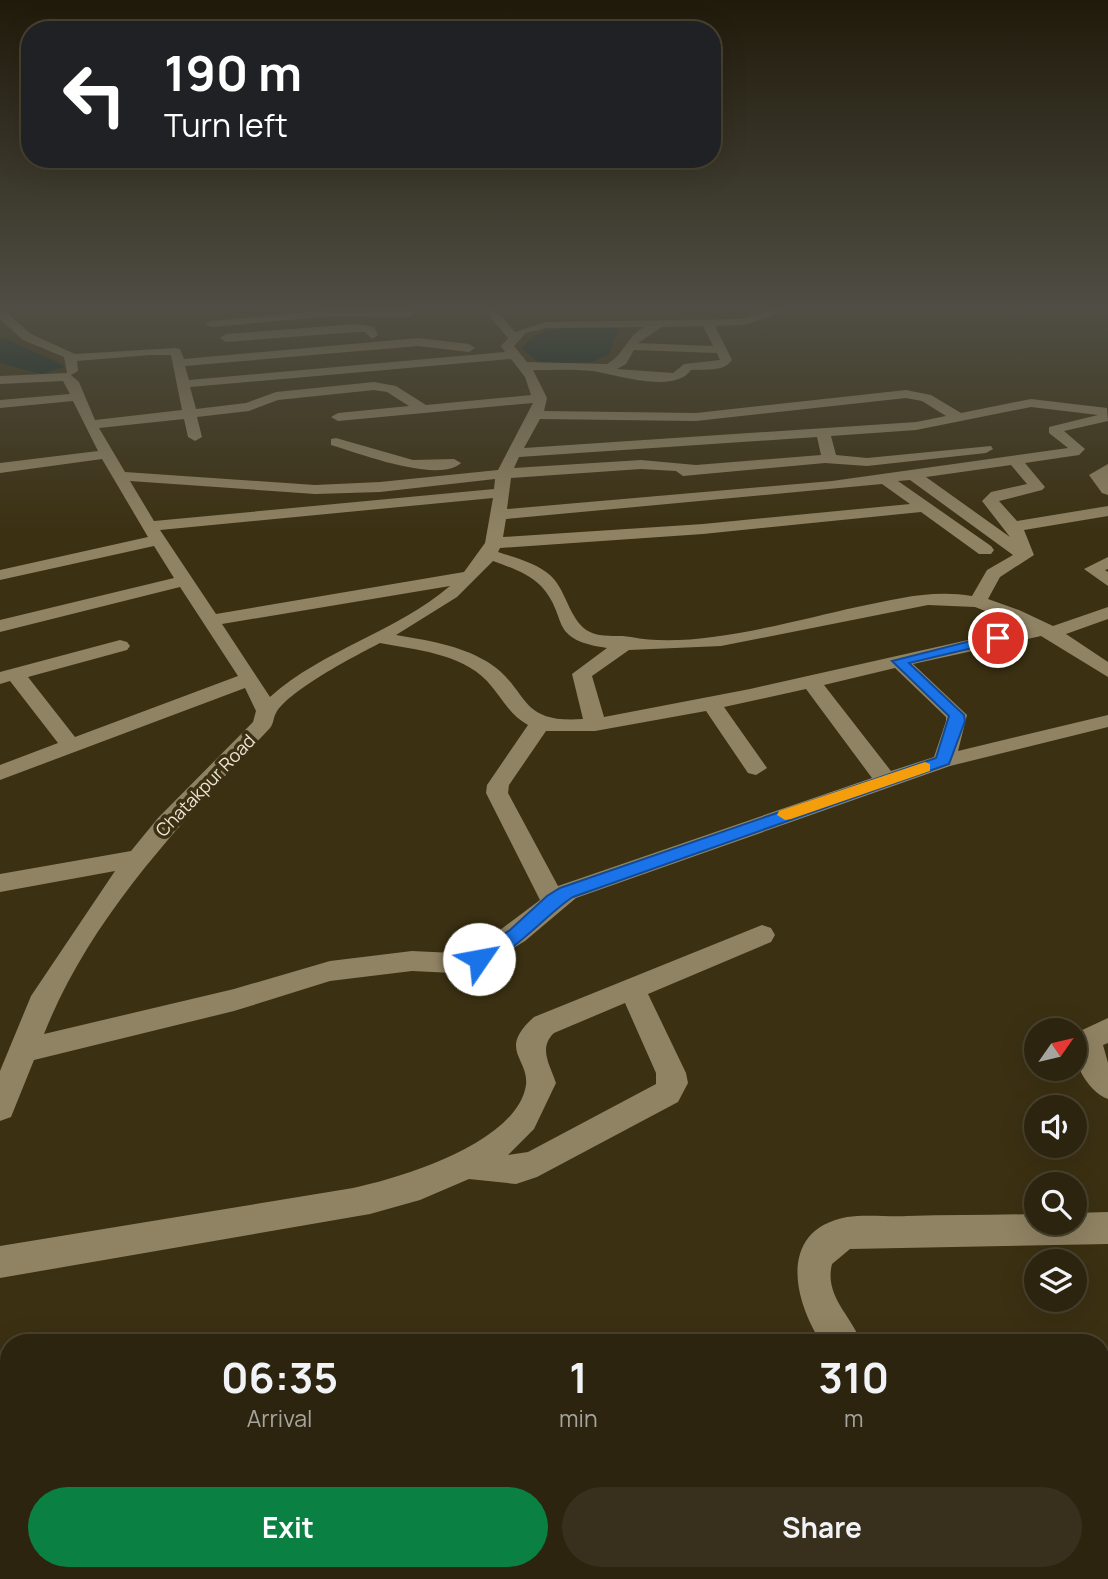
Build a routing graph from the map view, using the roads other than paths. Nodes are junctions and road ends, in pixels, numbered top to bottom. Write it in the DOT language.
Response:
graph roads {
  1 [pos="183,384"];
  2 [pos="72,385"];
  3 [pos="75,385"];
  4 [pos="534,385"];
  5 [pos="76,389"];
  6 [pos="540,398"];
  7 [pos="0,404"];
  8 [pos="423,409"];
  9 [pos="190,414"];
  10 [pos="534,415"];
  11 [pos="1106,417"];
  12 [pos="338,418"];
  13 [pos="961,419"];
  14 [pos="91,425"];
  15 [pos="822,434"];
  16 [pos="195,437"];
  17 [pos="336,442"];
  18 [pos="986,449"];
  19 [pos="107,454"];
  20 [pos="513,455"];
  21 [pos="825,459"];
  22 [pos="1015,461"];
  23 [pos="0,468"];
  24 [pos="1108,469"];
  25 [pos="913,475"];
  26 [pos="120,476"];
  27 [pos="885,479"];
  28 [pos="503,484"];
  29 [pos="1108,490"];
  30 [pos="925,508"];
  31 [pos="1108,511"];
  32 [pos="498,515"];
  33 [pos="1013,527"];
  34 [pos="154,533"];
  35 [pos="491,548"];
  36 [pos="985,550"];
  37 [pos="1023,551"];
  38 [pos="1108,562"];
  39 [pos="0,575"];
  40 [pos="469,577"];
  41 [pos="185,581"];
  42 [pos="1108,581"];
  43 [pos="978,602"];
  44 [pos="1108,613"];
  45 [pos="211,620"];
  46 [pos="0,626"];
  47 [pos="1049,631"];
  48 [pos="377,637"];
  49 [pos="628,642"];
  50 [pos="120,646"];
  51 [pos="899,661"];
  52 [pos="1108,671"];
  53 [pos="7,676"];
  54 [pos="249,679"];
  55 [pos="811,681"];
  56 [pos="712,704"];
  57 [pos="266,711"];
  58 [pos="1108,720"];
  59 [pos="540,723"];
  60 [pos="594,724"];
  61 [pos="71,746"];
  62 [pos="943,761"];
  63 [pos="756,768"];
  64 [pos="0,773"];
  65 [pos="886,780"];
  66 [pos="136,859"];
  67 [pos="0,883"];
  68 [pos="553,900"];
  69 [pos="762,935"];
  70 [pos="632,989"];
  71 [pos="1108,1029"];
  72 [pos="23,1051"];
  73 [pos="1108,1086"];
  74 [pos="0,1108"];
  75 [pos="464,1164"];
  76 [pos="1108,1228"];
  77 [pos="0,1262"];
  78 [pos="836,1334"];
  1 -- 9 [label="street"];
  2 -- 5 [label="street"];
  3 -- 5 [label="street"];
  4 -- 6 [label="street"];
  5 -- 7 [label="street"];
  5 -- 14 [label="street"];
  6 -- 8 [label="street"];
  6 -- 10 [label="street"];
  8 -- 9 [label="street"];
  8 -- 12 [label="street"];
  9 -- 14 [label="street"];
  9 -- 16 [label="street"];
  10 -- 13 [label="street"];
  10 -- 20 [label="street"];
  11 -- 13 [label="street"];
  11 -- 22 [label="street"];
  13 -- 15 [label="street"];
  14 -- 19 [label="street"];
  15 -- 20 [label="street"];
  15 -- 21 [label="street"];
  17 -- 20 [label="street"];
  18 -- 21 [label="street"];
  19 -- 23 [label="street"];
  19 -- 26 [label="street"];
  20 -- 28 [label="street"];
  21 -- 28 [label="street"];
  22 -- 25 [label="street"];
  22 -- 33 [label="street"];
  24 -- 29 [label="street"];
  25 -- 27 [label="street"];
  25 -- 37 [label="street"];
  26 -- 28 [label="street"];
  26 -- 34 [label="street"];
  27 -- 30 [label="street"];
  27 -- 32 [label="street"];
  28 -- 32 [label="street"];
  28 -- 34 [label="street"];
  30 -- 35 [label="street"];
  30 -- 36 [label="street"];
  31 -- 33 [label="street"];
  32 -- 35 [label="street"];
  33 -- 37 [label="street"];
  34 -- 39 [label="street"];
  34 -- 41 [label="street"];
  35 -- 40 [label="street, Chatakpur Road"];
  35 -- 49 [label="street"];
  37 -- 43 [label="street"];
  38 -- 42 [label="street"];
  40 -- 45 [label="street"];
  40 -- 48 [label="street, Chatakpur Road"];
  41 -- 45 [label="street"];
  41 -- 46 [label="street"];
  43 -- 47 [label="street"];
  43 -- 49 [label="street"];
  44 -- 47 [label="street"];
  45 -- 54 [label="street"];
  47 -- 51 [label="street"];
  47 -- 52 [label="street"];
  48 -- 57 [label="street, Chatakpur Road"];
  48 -- 59 [label="street"];
  49 -- 60 [label="street"];
  50 -- 53 [label="street"];
  51 -- 55 [label="street"];
  51 -- 62 [label="street"];
  53 -- 61 [label="street"];
  54 -- 57 [label="street"];
  54 -- 61 [label="street"];
  55 -- 56 [label="street"];
  55 -- 65 [label="street"];
  56 -- 60 [label="street"];
  56 -- 63 [label="street"];
  57 -- 66 [label="street, Chatakpur Road"];
  58 -- 62 [label="street"];
  59 -- 60 [label="street"];
  59 -- 68 [label="street"];
  61 -- 64 [label="street"];
  62 -- 65 [label="street"];
  65 -- 68 [label="street"];
  66 -- 67 [label="street"];
  66 -- 72 [label="street, Chatakpur Road"];
  68 -- 72 [label="street"];
  69 -- 70 [label="street"];
  70 -- 75 [label="street"];
  70 -- 75 [label="street"];
  71 -- 73 [label="street"];
  72 -- 74 [label="street, Chatakpur Road"];
  75 -- 77 [label="street"];
  76 -- 78 [label="street"];
}
